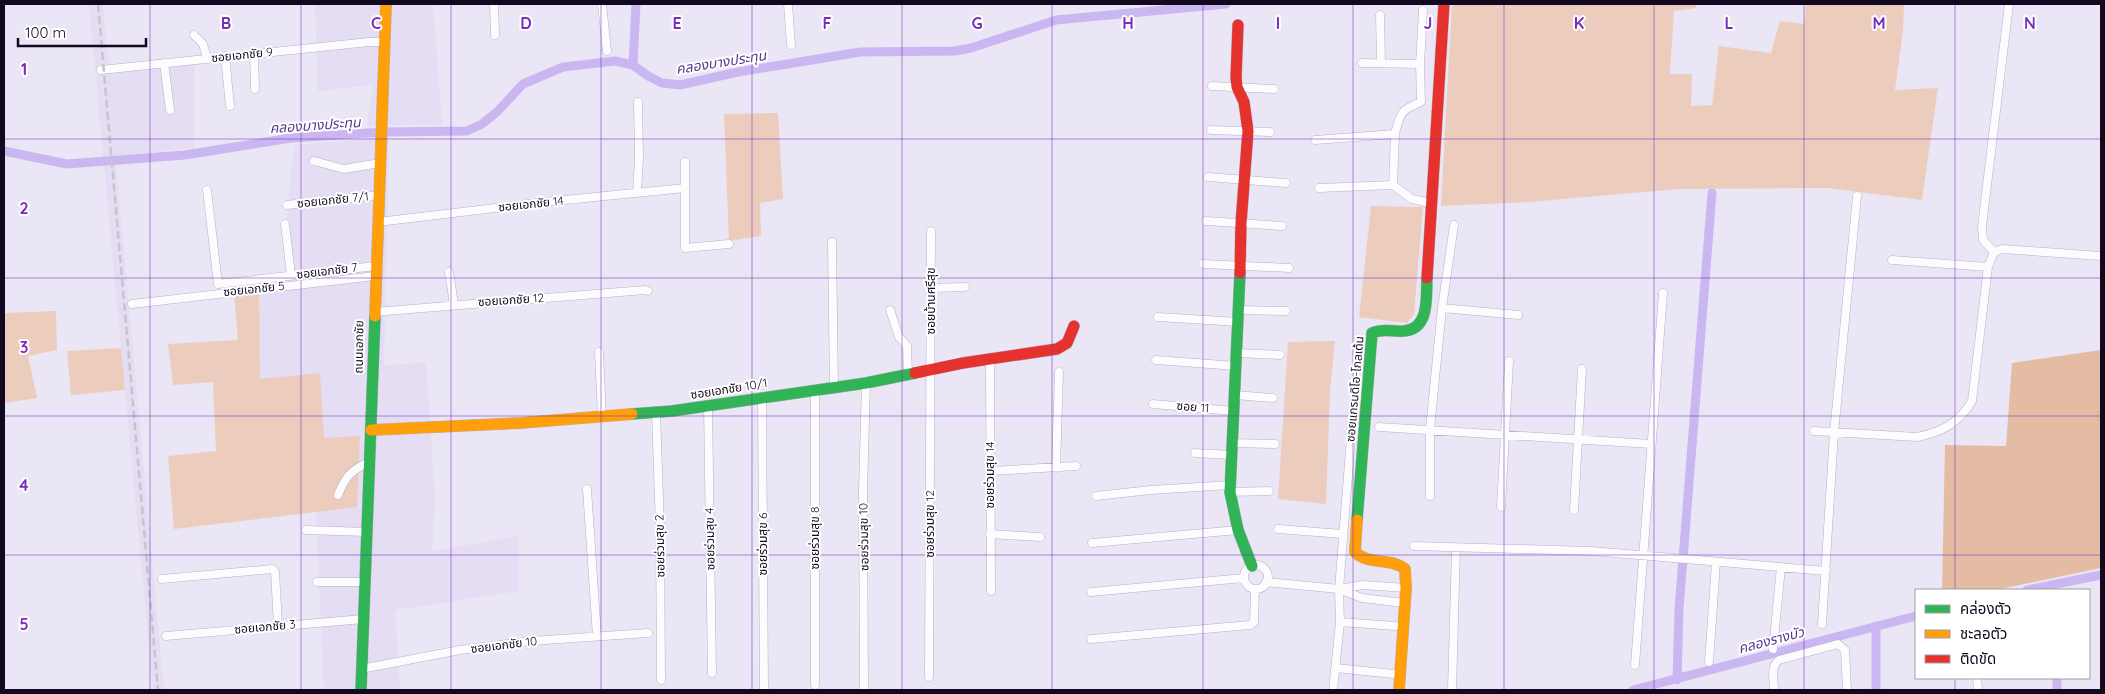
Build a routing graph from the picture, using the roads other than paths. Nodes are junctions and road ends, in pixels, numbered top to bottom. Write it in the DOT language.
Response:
graph roads {
  1 [pos="386,4"];
  2 [pos="494,4"];
  3 [pos="602,4"];
  4 [pos="788,4"];
  5 [pos="1444,4"];
  6 [pos="2009,4"];
  7 [pos="1423,10"];
  8 [pos="1380,15"];
  9 [pos="1238,25"];
  10 [pos="194,35"];
  11 [pos="495,36"];
  12 [pos="384,42"];
  13 [pos="791,45"];
  14 [pos="607,51"];
  15 [pos="254,53"];
  16 [pos="225,56"];
  17 [pos="207,58"];
  18 [pos="164,63"];
  19 [pos="1362,64"];
  20 [pos="1381,64"];
  21 [pos="1420,64"];
  22 [pos="101,70"];
  23 [pos="1212,86"];
  24 [pos="1238,87"];
  25 [pos="255,89"];
  26 [pos="1274,89"];
  27 [pos="638,102"];
  28 [pos="230,106"];
  29 [pos="170,110"];
  30 [pos="1211,130"];
  31 [pos="1248,131"];
  32 [pos="1270,132"];
  33 [pos="1395,134"];
  34 [pos="1315,140"];
  35 [pos="314,161"];
  36 [pos="685,162"];
  37 [pos="380,163"];
  38 [pos="1208,177"];
  39 [pos="1244,180"];
  40 [pos="1286,183"];
  41 [pos="1393,185"];
  42 [pos="685,188"];
  43 [pos="1319,188"];
  44 [pos="207,190"];
  45 [pos="637,192"];
  46 [pos="379,195"];
  47 [pos="1857,196"];
  48 [pos="1430,203"];
  49 [pos="287,205"];
  50 [pos="1206,221"];
  51 [pos="378,222"];
  52 [pos="1241,223"];
  53 [pos="285,224"];
  54 [pos="1454,225"];
  55 [pos="1282,226"];
  56 [pos="931,231"];
  57 [pos="832,242"];
  58 [pos="729,244"];
  59 [pos="1994,252"];
  60 [pos="2101,256"];
  61 [pos="1892,260"];
  62 [pos="1203,264"];
  63 [pos="1240,266"];
  64 [pos="1289,268"];
  65 [pos="1988,268"];
  66 [pos="376,271"];
  67 [pos="449,272"];
  68 [pos="291,275"];
  69 [pos="965,287"];
  70 [pos="931,288"];
  71 [pos="648,291"];
  72 [pos="1663,293"];
  73 [pos="132,304"];
  74 [pos="454,304"];
  75 [pos="1442,308"];
  76 [pos="890,310"];
  77 [pos="1286,311"];
  78 [pos="374,312"];
  79 [pos="1518,315"];
  80 [pos="1158,316"];
  81 [pos="1239,316"];
  82 [pos="1074,326"];
  83 [pos="599,352"];
  84 [pos="1237,353"];
  85 [pos="1280,355"];
  86 [pos="990,359"];
  87 [pos="1156,360"];
  88 [pos="1509,361"];
  89 [pos="1236,366"];
  90 [pos="1582,369"];
  91 [pos="931,371"];
  92 [pos="1059,372"];
  93 [pos="908,375"];
  94 [pos="866,383"];
  95 [pos="834,387"];
  96 [pos="815,390"];
  97 [pos="1236,396"];
  98 [pos="762,397"];
  99 [pos="1273,398"];
  100 [pos="1354,400"];
  101 [pos="1153,404"];
  102 [pos="708,406"];
  103 [pos="1233,411"];
  104 [pos="656,413"];
  105 [pos="602,417"];
  106 [pos="1379,427"];
  107 [pos="1430,429"];
  108 [pos="371,430"];
  109 [pos="1814,431"];
  110 [pos="1834,433"];
  111 [pos="1506,435"];
  112 [pos="1578,440"];
  113 [pos="1232,443"];
  114 [pos="1275,444"];
  115 [pos="1651,444"];
  116 [pos="1194,453"];
  117 [pos="1231,455"];
  118 [pos="370,461"];
  119 [pos="1076,466"];
  120 [pos="1056,468"];
  121 [pos="991,471"];
  122 [pos="1230,488"];
  123 [pos="587,489"];
  124 [pos="1269,491"];
  125 [pos="338,495"];
  126 [pos="1096,496"];
  127 [pos="1430,496"];
  128 [pos="1501,508"];
  129 [pos="1574,510"];
  130 [pos="1278,529"];
  131 [pos="306,530"];
  132 [pos="1238,530"];
  133 [pos="367,532"];
  134 [pos="990,534"];
  135 [pos="1343,534"];
  136 [pos="1040,537"];
  137 [pos="1092,543"];
  138 [pos="1414,546"];
  139 [pos="1456,548"];
  140 [pos="1642,557"];
  141 [pos="1716,562"];
  142 [pos="1252,566"];
  143 [pos="1781,567"];
  144 [pos="1826,571"];
  145 [pos="1244,578"];
  146 [pos="162,579"];
  147 [pos="317,582"];
  148 [pos="365,582"];
  149 [pos="1266,582"];
  150 [pos="1406,588"];
  151 [pos="1255,589"];
  152 [pos="1339,589"];
  153 [pos="991,591"];
  154 [pos="1090,592"];
  155 [pos="1404,602"];
  156 [pos="363,619"];
  157 [pos="1340,622"];
  158 [pos="1822,624"];
  159 [pos="278,625"];
  160 [pos="1395,626"];
  161 [pos="648,633"];
  162 [pos="166,636"];
  163 [pos="598,636"];
  164 [pos="1091,639"];
  165 [pos="1774,649"];
  166 [pos="1709,662"];
  167 [pos="1635,665"];
  168 [pos="1336,668"];
  169 [pos="361,669"];
  170 [pos="712,673"];
  171 [pos="1392,674"];
  172 [pos="928,677"];
  173 [pos="661,680"];
  174 [pos="815,685"];
  175 [pos="361,690"];
  176 [pos="764,690"];
  177 [pos="864,690"];
  178 [pos="1333,690"];
  179 [pos="1399,690"];
  180 [pos="1452,690"];
  181 [pos="1774,690"];
  182 [pos="1847,690"];
  1 -- 12 [label="street, ถนนเอกชัย"];
  2 -- 11 [label="street"];
  3 -- 14 [label="street"];
  4 -- 13 [label="street"];
  5 -- 48 [label="street, ซอยแกรนดิโอ-โกลเด้น"];
  6 -- 59 [label="street"];
  7 -- 21 [label="street"];
  8 -- 20 [label="street"];
  9 -- 24 [label="street"];
  10 -- 17 [label="street"];
  12 -- 15 [label="street, ซอยเอกชัย 9"];
  12 -- 37 [label="street, ถนนเอกชัย"];
  15 -- 16 [label="street, ซอยเอกชัย 9"];
  15 -- 25 [label="street"];
  16 -- 17 [label="street, ซอยเอกชัย 9"];
  16 -- 28 [label="street"];
  17 -- 18 [label="street, ซอยเอกชัย 9"];
  18 -- 22 [label="street, ซอยเอกชัย 9"];
  18 -- 29 [label="street"];
  19 -- 20 [label="street"];
  20 -- 21 [label="street"];
  21 -- 33 [label="street"];
  23 -- 24 [label="street"];
  24 -- 26 [label="street"];
  24 -- 31 [label="street"];
  27 -- 45 [label="street"];
  30 -- 31 [label="street"];
  31 -- 32 [label="street"];
  31 -- 39 [label="street"];
  33 -- 34 [label="street"];
  33 -- 41 [label="street"];
  35 -- 37 [label="street"];
  36 -- 42 [label="street"];
  37 -- 46 [label="street, ถนนเอกชัย"];
  38 -- 39 [label="street"];
  39 -- 40 [label="street"];
  39 -- 52 [label="street"];
  41 -- 43 [label="street"];
  41 -- 48 [label="street"];
  42 -- 45 [label="street, ซอยเอกชัย 14"];
  42 -- 58 [label="street"];
  44 -- 68 [label="street, ซอยเอกชัย 7"];
  45 -- 51 [label="street, ซอยเอกชัย 14"];
  46 -- 49 [label="street, ซอยเอกชัย 7/1"];
  46 -- 51 [label="street, ถนนเอกชัย"];
  47 -- 110 [label="street"];
  48 -- 150 [label="street, ซอยแกรนดิโอ-โกลเด้น"];
  50 -- 52 [label="street"];
  51 -- 66 [label="street, ถนนเอกชัย"];
  52 -- 55 [label="street"];
  52 -- 63 [label="street"];
  53 -- 68 [label="street"];
  54 -- 75 [label="street"];
  56 -- 70 [label="street, ซอยบ้านศรีสุข"];
  57 -- 95 [label="street"];
  59 -- 60 [label="street"];
  59 -- 65 [label="street"];
  61 -- 65 [label="street"];
  62 -- 63 [label="street"];
  63 -- 64 [label="street"];
  63 -- 81 [label="street"];
  65 -- 110 [label="street"];
  66 -- 68 [label="street, ซอยเอกชัย 7"];
  66 -- 73 [label="street, ซอยเอกชัย 5"];
  66 -- 78 [label="street, ถนนเอกชัย"];
  67 -- 74 [label="street"];
  69 -- 70 [label="street"];
  70 -- 91 [label="street, ซอยบ้านศรีสุข"];
  71 -- 74 [label="street, ซอยเอกชัย 12"];
  72 -- 115 [label="street"];
  74 -- 78 [label="street, ซอยเอกชัย 12"];
  75 -- 79 [label="street"];
  75 -- 107 [label="street"];
  76 -- 93 [label="street"];
  77 -- 81 [label="street"];
  78 -- 108 [label="street, ถนนเอกชัย"];
  80 -- 81 [label="street"];
  81 -- 84 [label="street"];
  82 -- 86 [label="street, ซอยเอกชัย 10/1"];
  83 -- 105 [label="street"];
  84 -- 85 [label="street"];
  84 -- 89 [label="street"];
  86 -- 91 [label="street, ซอยเอกชัย 10/1"];
  86 -- 121 [label="street, ซอยร่วมสุข 14"];
  87 -- 89 [label="street"];
  88 -- 111 [label="street"];
  89 -- 97 [label="street"];
  90 -- 112 [label="street"];
  91 -- 93 [label="street, ซอยเอกชัย 10/1"];
  91 -- 172 [label="street, ซอยร่วมสุข 12"];
  92 -- 120 [label="street"];
  93 -- 94 [label="street, ซอยเอกชัย 10/1"];
  94 -- 95 [label="street, ซอยเอกชัย 10/1"];
  94 -- 177 [label="street, ซอยร่วมสุข 10"];
  95 -- 96 [label="street, ซอยเอกชัย 10/1"];
  96 -- 98 [label="street, ซอยเอกชัย 10/1"];
  96 -- 174 [label="street, ซอยร่วมสุข 8"];
  97 -- 99 [label="street"];
  97 -- 103 [label="street"];
  98 -- 102 [label="street, ซอยเอกชัย 10/1"];
  98 -- 176 [label="street, ซอยร่วมสุข 6"];
  100 -- 135 [label="street"];
  101 -- 103 [label="street, ซอย 11"];
  102 -- 104 [label="street, ซอยเอกชัย 10/1"];
  102 -- 170 [label="street, ซอยร่วมสุข 4"];
  103 -- 113 [label="street"];
  104 -- 105 [label="street, ซอยเอกชัย 10/1"];
  104 -- 173 [label="street, ซอยร่วมสุข 2"];
  105 -- 108 [label="street, ซอยเอกชัย 10/1"];
  106 -- 107 [label="street"];
  107 -- 111 [label="street"];
  107 -- 127 [label="street"];
  108 -- 118 [label="street, ถนนเอกชัย"];
  109 -- 110 [label="street"];
  110 -- 144 [label="street"];
  111 -- 112 [label="street"];
  111 -- 128 [label="street"];
  112 -- 115 [label="street"];
  112 -- 129 [label="street"];
  113 -- 114 [label="street"];
  113 -- 117 [label="street"];
  115 -- 140 [label="street"];
  116 -- 117 [label="street"];
  117 -- 122 [label="street"];
  118 -- 125 [label="street"];
  118 -- 133 [label="street, ถนนเอกชัย"];
  119 -- 120 [label="street"];
  120 -- 121 [label="street"];
  121 -- 134 [label="street, ซอยร่วมสุข 14"];
  122 -- 124 [label="street"];
  122 -- 126 [label="street"];
  122 -- 132 [label="street"];
  123 -- 163 [label="street"];
  130 -- 135 [label="street"];
  131 -- 133 [label="street"];
  132 -- 137 [label="street"];
  132 -- 142 [label="street"];
  133 -- 148 [label="street, ถนนเอกชัย"];
  134 -- 136 [label="street"];
  134 -- 153 [label="street, ซอยร่วมสุข 14"];
  135 -- 152 [label="street"];
  138 -- 139 [label="street"];
  139 -- 140 [label="street"];
  139 -- 180 [label="street"];
  140 -- 141 [label="street"];
  140 -- 167 [label="street"];
  141 -- 143 [label="street"];
  141 -- 166 [label="street"];
  142 -- 145 [label="street"];
  142 -- 149 [label="street"];
  143 -- 144 [label="street"];
  143 -- 165 [label="street"];
  144 -- 158 [label="street"];
  145 -- 151 [label="street"];
  145 -- 154 [label="street"];
  146 -- 159 [label="street"];
  147 -- 148 [label="street"];
  148 -- 156 [label="street, ถนนเอกชัย"];
  149 -- 151 [label="street"];
  149 -- 152 [label="street"];
  150 -- 152 [label="street"];
  150 -- 155 [label="street, ซอยแกรนดิโอ-โกลเด้น"];
  151 -- 164 [label="street"];
  152 -- 155 [label="street"];
  152 -- 157 [label="street"];
  155 -- 179 [label="street, ซอยแกรนดิโอ-โกลเด้น"];
  156 -- 159 [label="street, ซอยเอกชัย 3"];
  156 -- 169 [label="street, ถนนเอกชัย"];
  157 -- 160 [label="street"];
  157 -- 168 [label="street"];
  159 -- 162 [label="street, ซอยเอกชัย 3"];
  161 -- 163 [label="street, ซอยเอกชัย 10"];
  163 -- 169 [label="street, ซอยเอกชัย 10"];
  168 -- 171 [label="street"];
  168 -- 178 [label="street"];
  169 -- 175 [label="street, ถนนเอกชัย"];
  181 -- 182 [label="street"];
}
